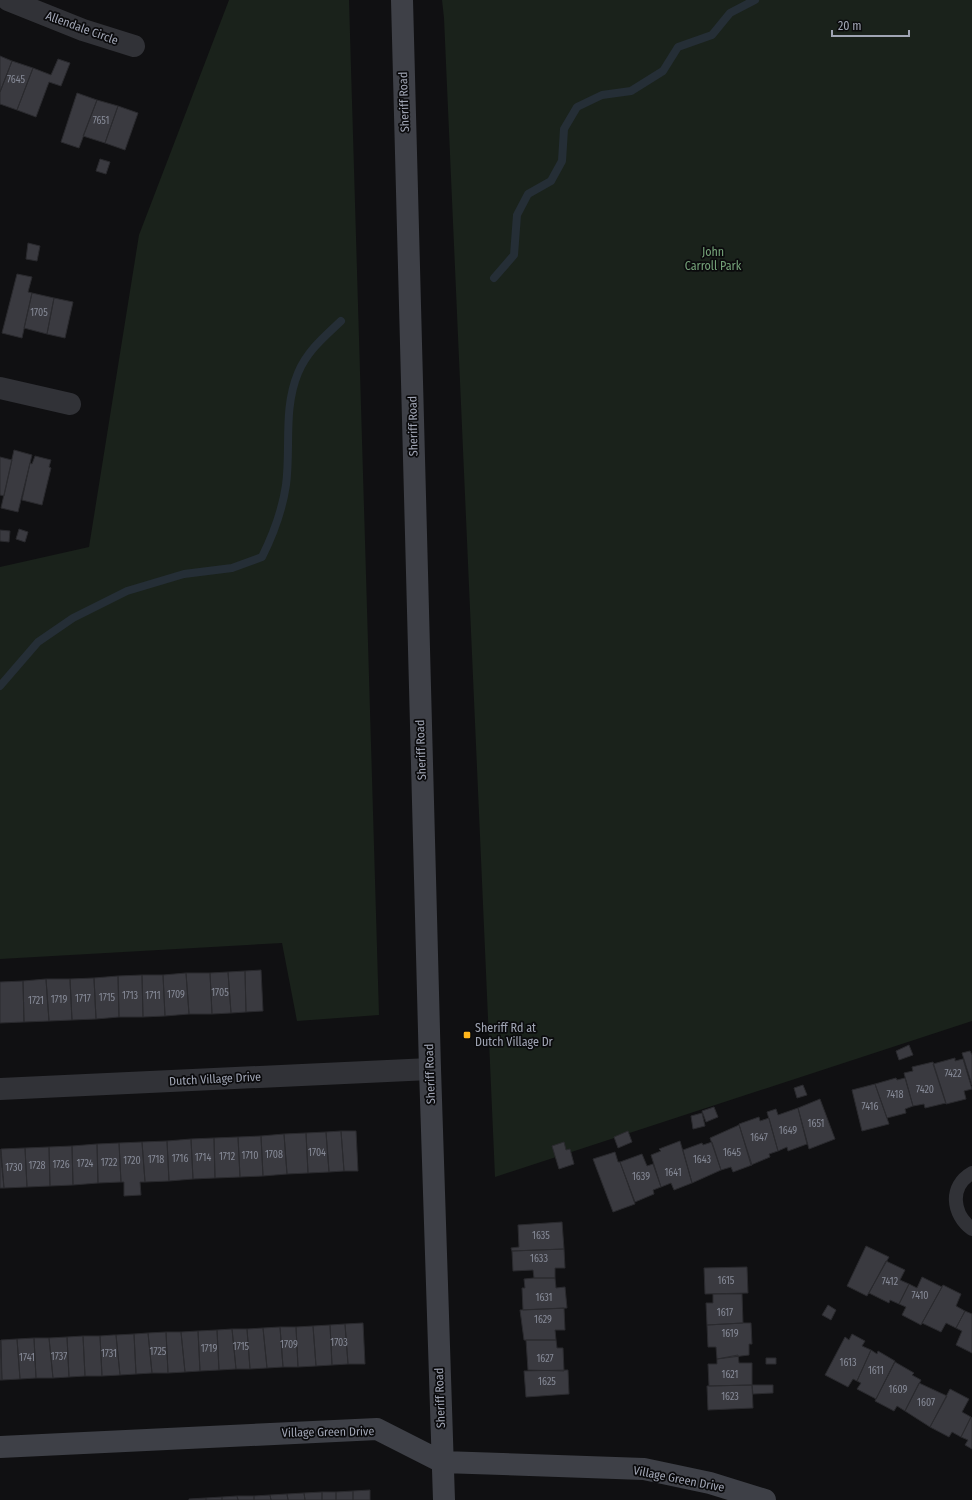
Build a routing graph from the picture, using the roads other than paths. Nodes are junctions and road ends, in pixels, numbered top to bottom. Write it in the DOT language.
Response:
graph roads {
  1 [pos="8,0"];
  2 [pos="402,0"];
  3 [pos="134,46"];
  4 [pos="0,388"];
  5 [pos="70,404"];
  6 [pos="430,1068"];
  7 [pos="0,1089"];
  8 [pos="972,1173"];
  9 [pos="972,1229"];
  10 [pos="0,1447"];
  11 [pos="442,1462"];
  12 [pos="444,1500"];
  13 [pos="765,1500"];
  1 -- 3 [label="street, Allendale Circle"];
  2 -- 6 [label="main road, Sheriff Road"];
  4 -- 5 [label="street"];
  6 -- 7 [label="street, Dutch Village Drive"];
  6 -- 11 [label="main road, Sheriff Road"];
  8 -- 9 [label="lane"];
  10 -- 11 [label="main road, Village Green Drive"];
  11 -- 12 [label="main road, Sheriff Road"];
  11 -- 13 [label="main road, Village Green Drive"];
}
